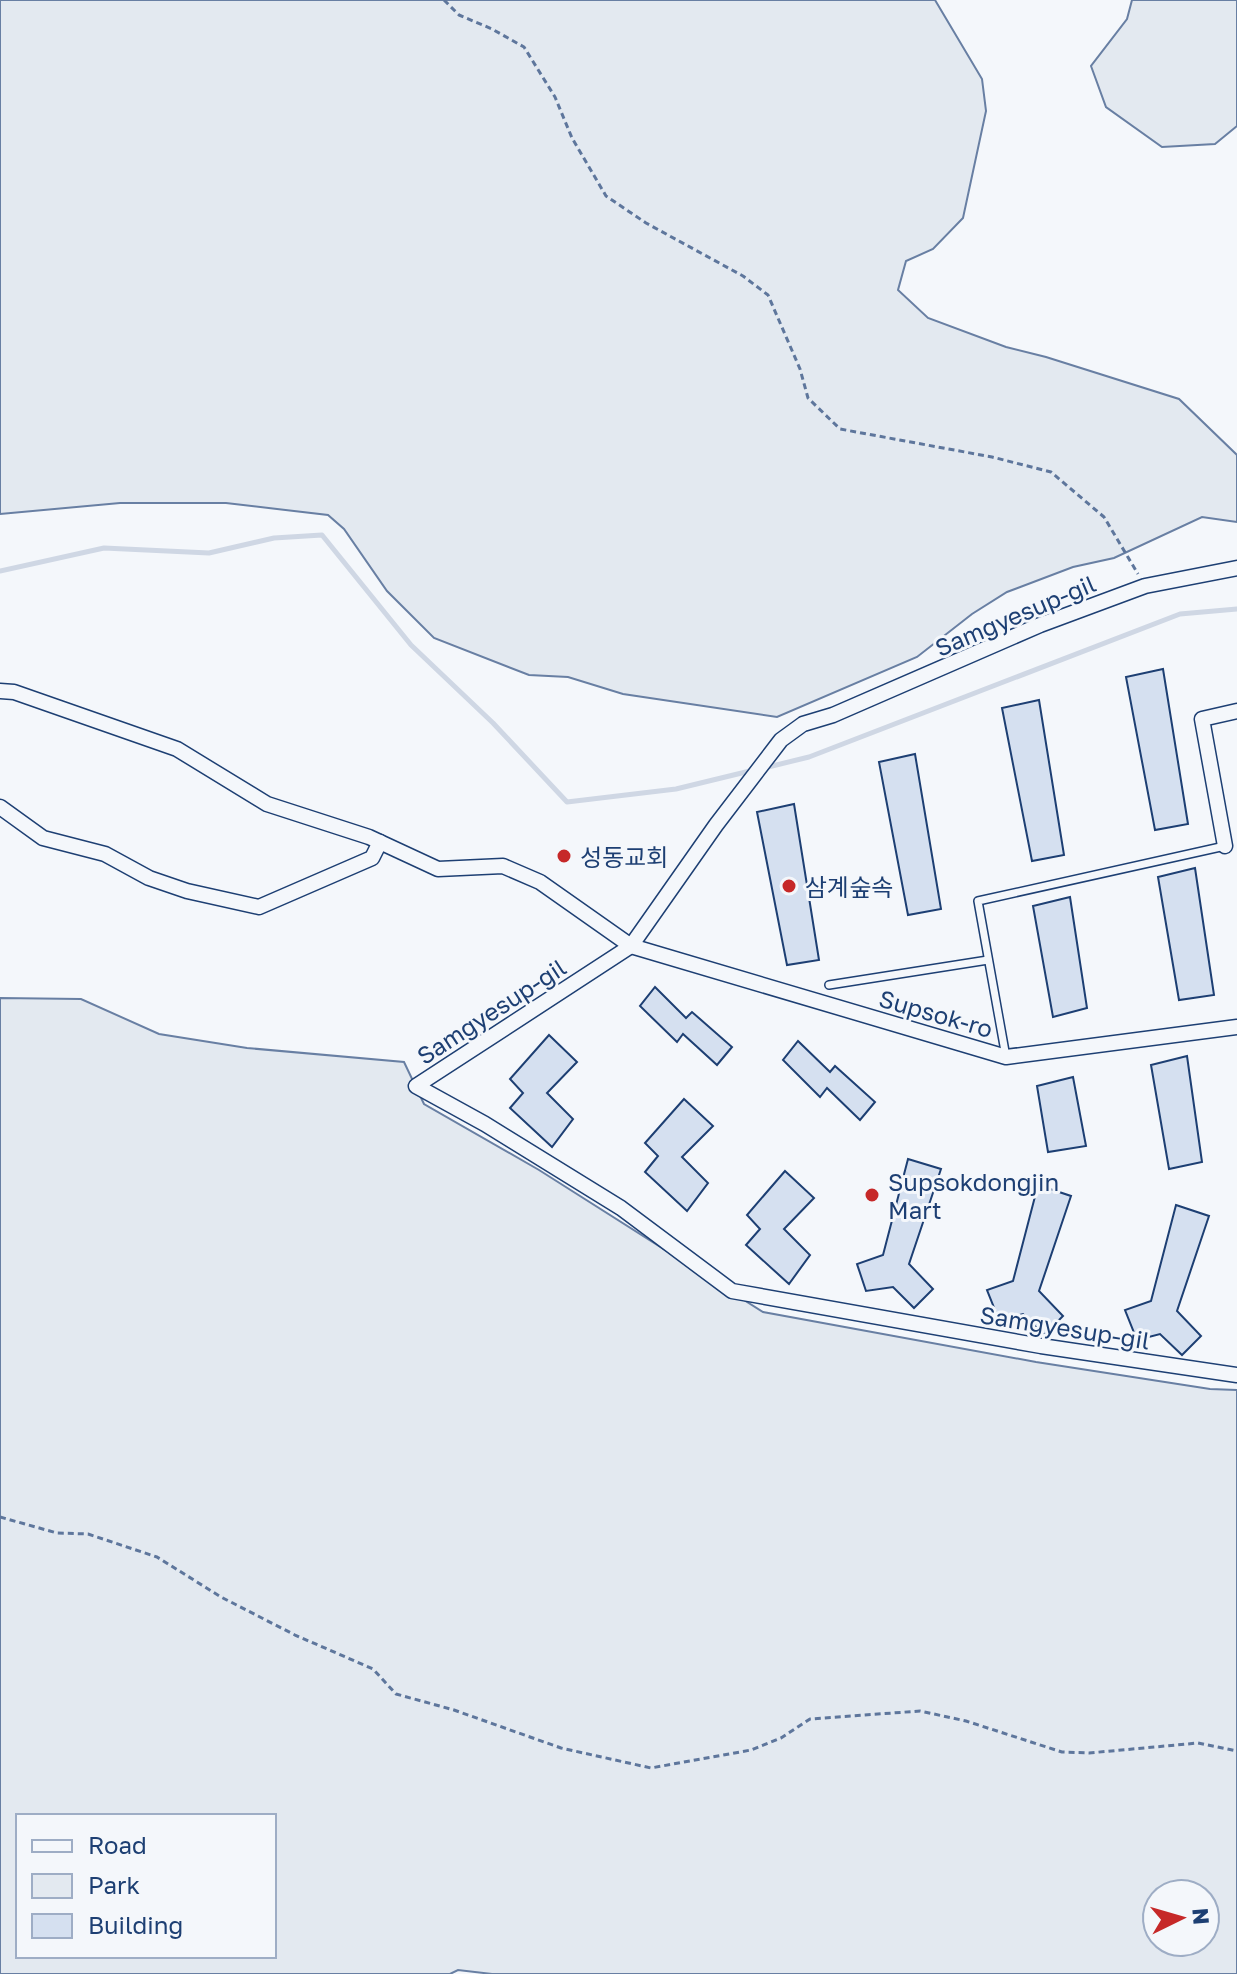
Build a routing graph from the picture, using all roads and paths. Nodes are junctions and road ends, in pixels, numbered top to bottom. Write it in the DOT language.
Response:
graph roads {
  1 [pos="444,0"];
  2 [pos="1237,568"];
  3 [pos="1145,586"];
  4 [pos="0,691"];
  5 [pos="1237,711"];
  6 [pos="0,807"];
  7 [pos="380,842"];
  8 [pos="1225,846"];
  9 [pos="631,946"];
  10 [pos="988,960"];
  11 [pos="829,985"];
  12 [pos="1237,1027"];
  13 [pos="1006,1057"];
  14 [pos="1237,1375"];
  15 [pos="0,1517"];
  16 [pos="1237,1751"];
  1 -- 3 [label="path"];
  2 -- 3 [label="street, Samgyesup-gil"];
  3 -- 9 [label="street, Samgyesup-gil"];
  4 -- 7 [label="street, Supsok-ro"];
  5 -- 8 [label="street"];
  6 -- 7 [label="street"];
  7 -- 9 [label="street, Supsok-ro"];
  8 -- 10 [label="lane"];
  9 -- 13 [label="street, Supsok-ro"];
  9 -- 14 [label="street, Samgyesup-gil"];
  10 -- 11 [label="lane"];
  10 -- 13 [label="lane"];
  12 -- 13 [label="street, Supsok-ro"];
  15 -- 16 [label="path"];
}
